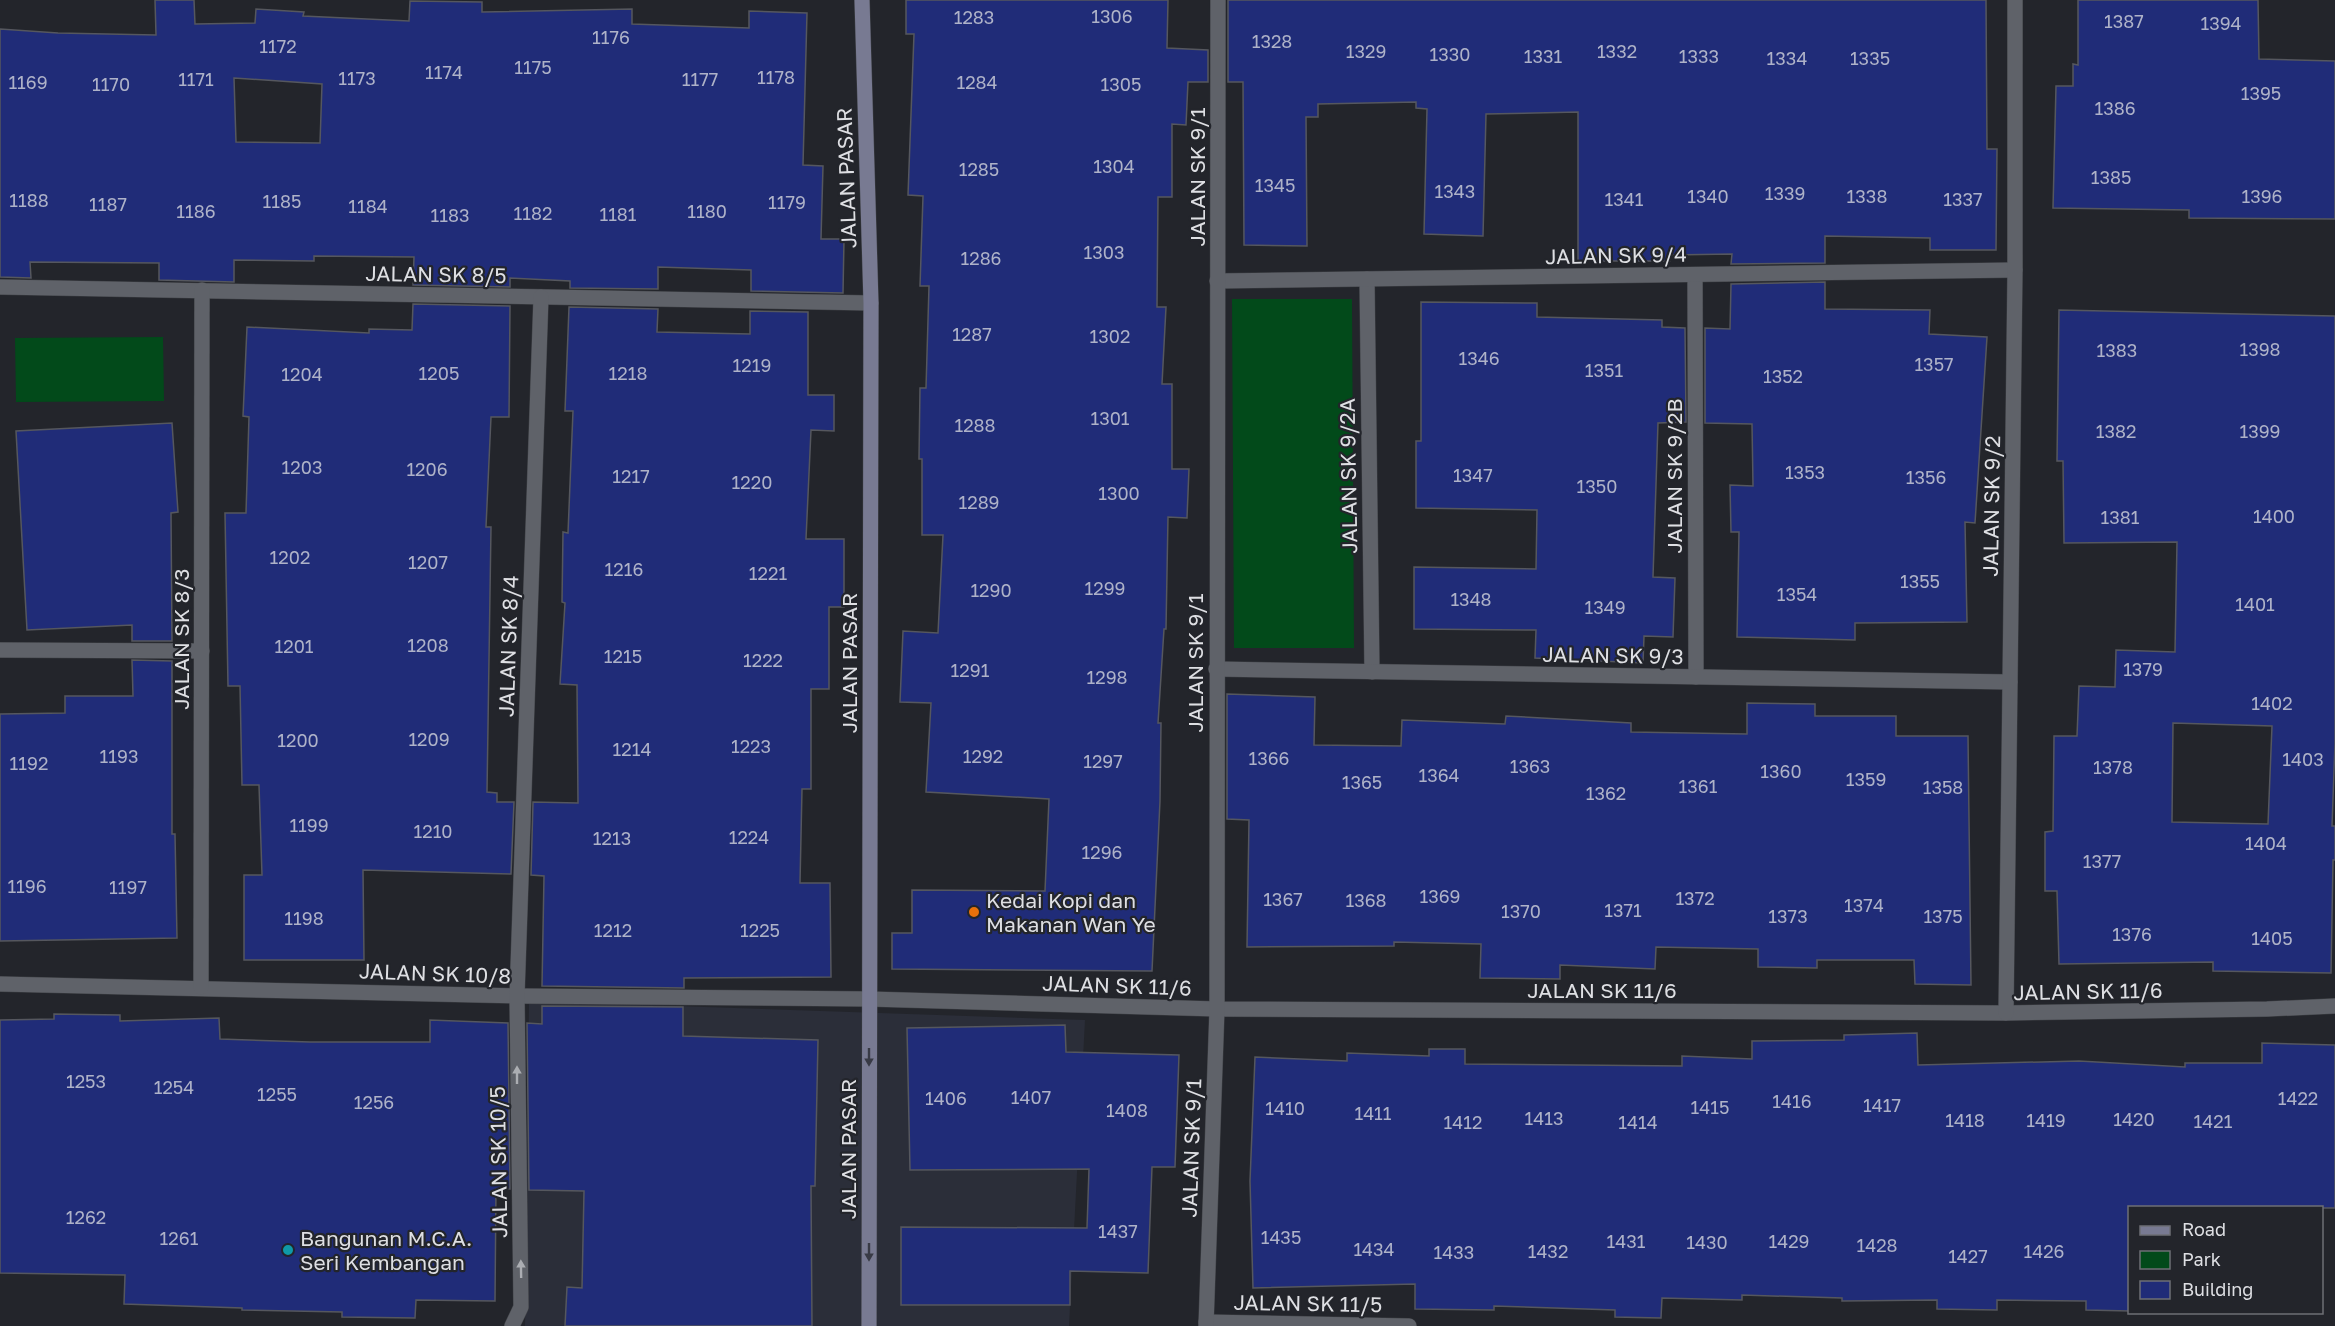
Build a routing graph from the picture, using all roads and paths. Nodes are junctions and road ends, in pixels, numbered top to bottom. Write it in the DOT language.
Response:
graph roads {
  1 [pos="862,0"];
  2 [pos="1218,0"];
  3 [pos="2015,0"];
  4 [pos="2015,270"];
  5 [pos="1695,275"];
  6 [pos="1367,279"];
  7 [pos="1217,281"];
  8 [pos="0,286"];
  9 [pos="201,290"];
  10 [pos="541,297"];
  11 [pos="871,303"];
  12 [pos="0,650"];
  13 [pos="202,651"];
  14 [pos="1216,669"];
  15 [pos="1372,672"];
  16 [pos="1696,677"];
  17 [pos="2010,682"];
  18 [pos="0,984"];
  19 [pos="201,987"];
  20 [pos="517,996"];
  21 [pos="869,999"];
  22 [pos="2335,1006"];
  23 [pos="1217,1009"];
  24 [pos="2006,1013"];
  25 [pos="1206,1324"];
  26 [pos="512,1326"];
  27 [pos="869,1326"];
  28 [pos="1408,1326"];
  1 -- 11 [label="street, JALAN PASAR"];
  2 -- 7 [label="street, JALAN SK 9/1"];
  3 -- 4 [label="street, JALAN SK 9/2"];
  4 -- 5 [label="street, JALAN SK 9/4"];
  4 -- 17 [label="street, JALAN SK 9/2"];
  5 -- 6 [label="street, JALAN SK 9/4"];
  5 -- 16 [label="street, JALAN SK 9/2B"];
  6 -- 7 [label="street, JALAN SK 9/4"];
  6 -- 15 [label="street, JALAN SK 9/2A"];
  7 -- 14 [label="street, JALAN SK 9/1"];
  8 -- 9 [label="street, JALAN SK 8/5"];
  9 -- 10 [label="street, JALAN SK 8/5"];
  9 -- 13 [label="street, JALAN SK 8/3"];
  10 -- 11 [label="street, JALAN SK 8/5"];
  10 -- 20 [label="street, JALAN SK 8/4"];
  11 -- 21 [label="street, JALAN PASAR"];
  12 -- 13 [label="street"];
  13 -- 19 [label="street, JALAN SK 8/3"];
  14 -- 15 [label="street, JALAN SK 9/3"];
  14 -- 23 [label="street, JALAN SK 9/1"];
  15 -- 16 [label="street, JALAN SK 9/3"];
  16 -- 17 [label="street, JALAN SK 9/3"];
  17 -- 24 [label="street, JALAN SK 9/2"];
  18 -- 19 [label="street, JALAN SK 10/8"];
  19 -- 20 [label="street, JALAN SK 10/8"];
  20 -- 21 [label="street, JALAN SK 10/8"];
  26 -- 20 [label="street, JALAN SK 10/5, one-way"];
  21 -- 23 [label="street, JALAN SK 11/6"];
  21 -- 27 [label="street, JALAN PASAR, one-way"];
  22 -- 24 [label="street, JALAN SK 11/6"];
  23 -- 24 [label="street, JALAN SK 11/6"];
  23 -- 25 [label="street, JALAN SK 9/1"];
  25 -- 28 [label="street, JALAN SK 11/5"];
}
